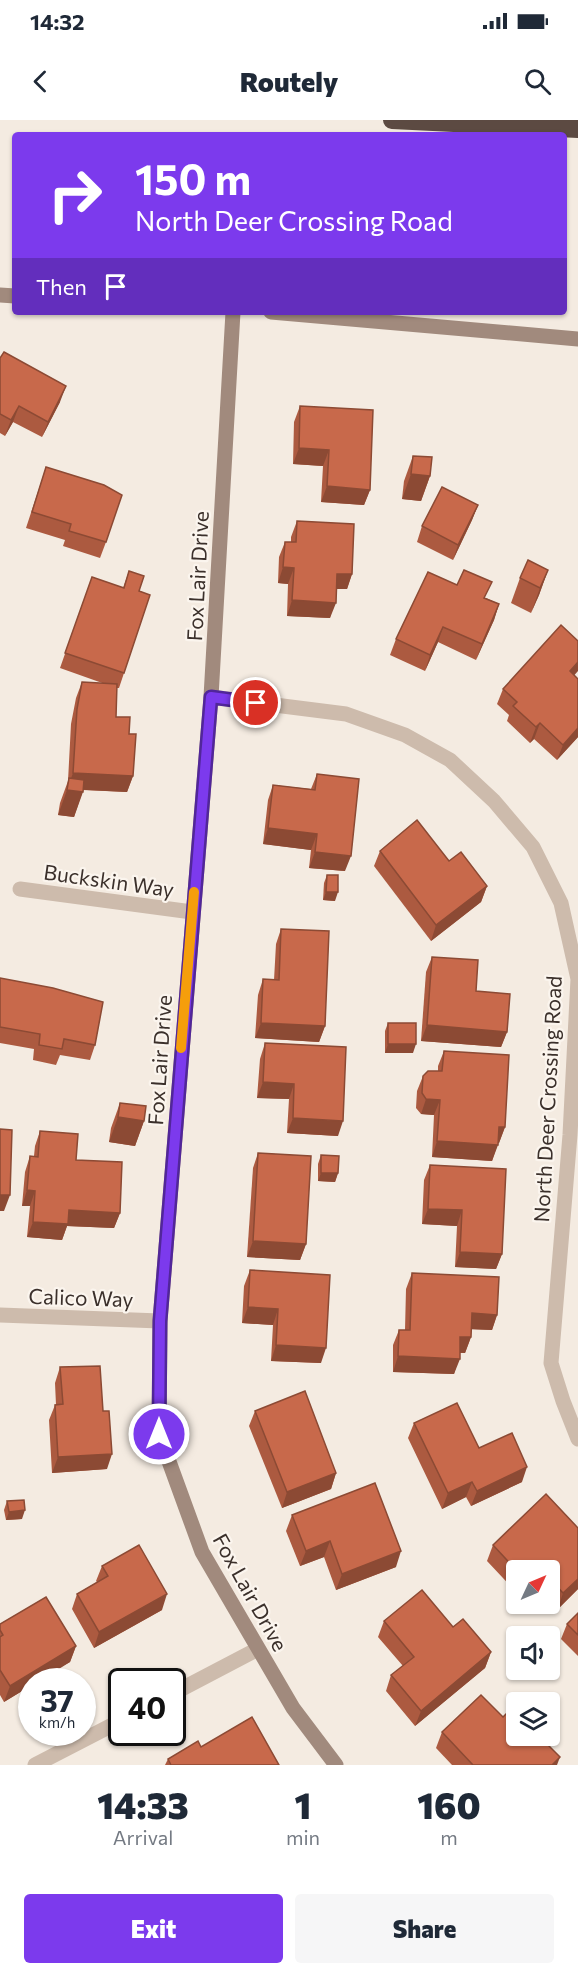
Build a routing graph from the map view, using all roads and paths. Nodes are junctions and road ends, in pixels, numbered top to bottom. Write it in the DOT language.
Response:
graph roads {
  1 [pos="392,120"];
  2 [pos="578,129"];
  3 [pos="233,315"];
  4 [pos="305,315"];
  5 [pos="578,339"];
  6 [pos="211,697"];
  7 [pos="20,889"];
  8 [pos="192,912"];
  9 [pos="574,1135"];
  10 [pos="0,1315"];
  11 [pos="160,1321"];
  12 [pos="578,1438"];
  13 [pos="258,1649"];
  14 [pos="186,1687"];
  15 [pos="108,1727"];
  16 [pos="35,1765"];
  17 [pos="336,1765"];
  1 -- 2 [label="highway"];
  3 -- 6 [label="street, Fox Lair Drive"];
  4 -- 5 [label="street"];
  6 -- 8 [label="street, Fox Lair Drive"];
  6 -- 9 [label="street, North Deer Crossing Road"];
  7 -- 8 [label="street, Buckskin Way"];
  8 -- 11 [label="street, Fox Lair Drive"];
  9 -- 12 [label="street, North Deer Crossing Road"];
  10 -- 11 [label="street, Calico Way"];
  11 -- 13 [label="street, Fox Lair Drive"];
  13 -- 14 [label="street"];
  13 -- 17 [label="street, Fox Lair Drive"];
  15 -- 16 [label="street"];
}
